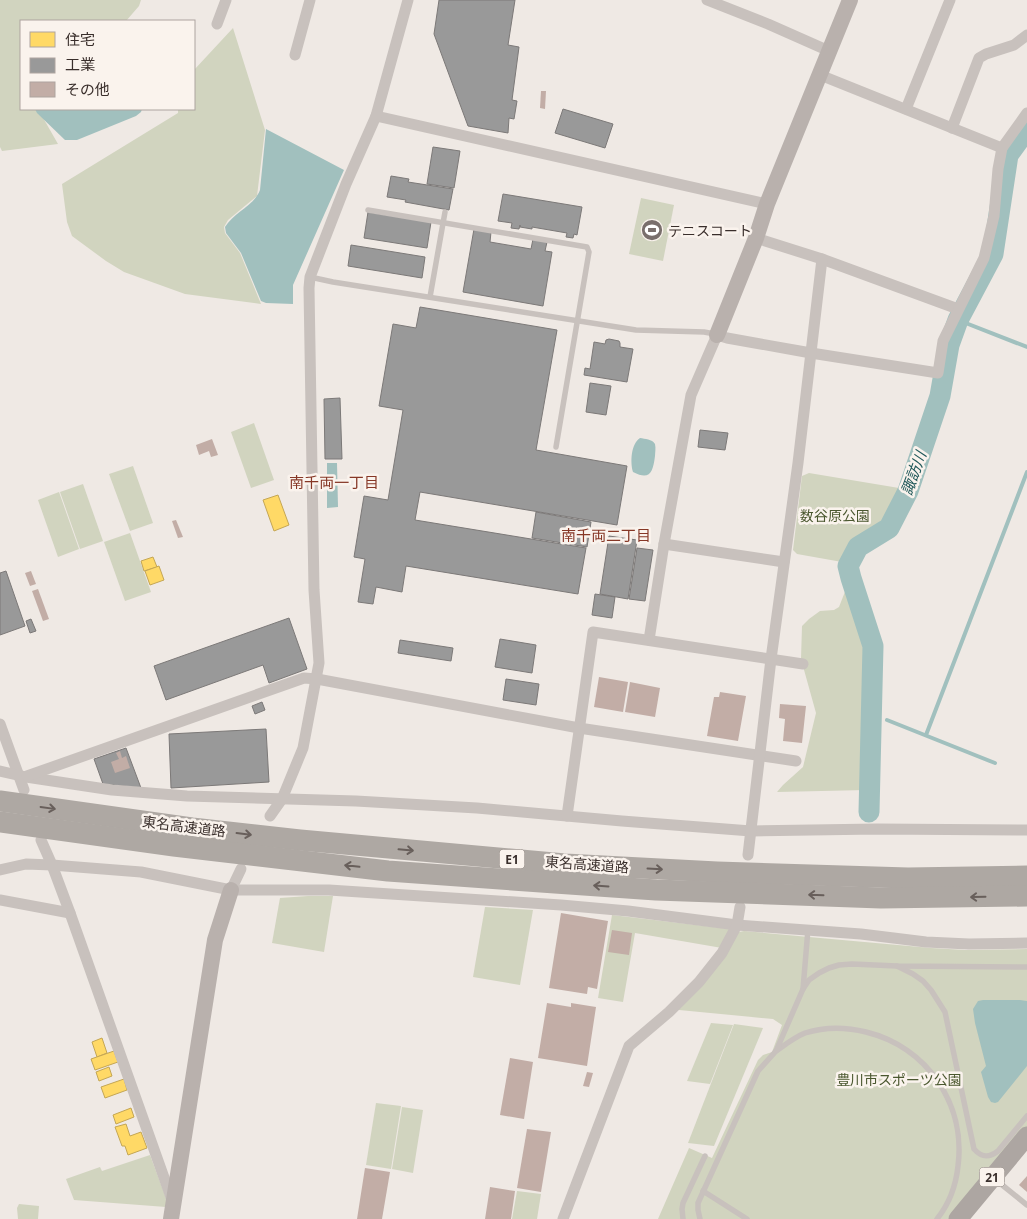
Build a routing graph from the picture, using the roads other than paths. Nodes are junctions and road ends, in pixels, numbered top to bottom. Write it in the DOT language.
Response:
graph roads {
  1 [pos="226,0"];
  2 [pos="310,0"];
  3 [pos="408,0"];
  4 [pos="707,0"];
  5 [pos="850,0"];
  6 [pos="950,0"];
  7 [pos="217,24"];
  8 [pos="1027,35"];
  9 [pos="830,51"];
  10 [pos="295,55"];
  11 [pos="820,75"];
  12 [pos="906,109"];
  13 [pos="1027,113"];
  14 [pos="376,116"];
  15 [pos="952,128"];
  16 [pos="1002,148"];
  17 [pos="767,204"];
  18 [pos="368,210"];
  19 [pos="445,212"];
  20 [pos="444,223"];
  21 [pos="756,238"];
  22 [pos="822,259"];
  23 [pos="310,277"];
  24 [pos="430,297"];
  25 [pos="958,309"];
  26 [pos="579,320"];
  27 [pos="717,335"];
  28 [pos="811,353"];
  29 [pos="556,447"];
  30 [pos="664,544"];
  31 [pos="784,562"];
  32 [pos="649,640"];
  33 [pos="771,659"];
  34 [pos="803,664"];
  35 [pos="317,679"];
  36 [pos="0,724"];
  37 [pos="579,728"];
  38 [pos="760,756"];
  39 [pos="796,761"];
  40 [pos="0,771"];
  41 [pos="22,776"];
  42 [pos="24,790"];
  43 [pos="282,799"];
  44 [pos="0,801"];
  45 [pos="270,816"];
  46 [pos="567,816"];
  47 [pos="0,822"];
  48 [pos="1027,830"];
  49 [pos="751,831"];
  50 [pos="41,840"];
  51 [pos="748,856"];
  52 [pos="52,865"];
  53 [pos="241,869"];
  54 [pos="0,870"];
  55 [pos="1027,876"];
  56 [pos="231,890"];
  57 [pos="1027,896"];
  58 [pos="0,900"];
  59 [pos="740,907"];
  60 [pos="70,913"];
  61 [pos="737,925"];
  62 [pos="808,929"];
  63 [pos="1027,943"];
  64 [pos="897,966"];
  65 [pos="1027,967"];
  66 [pos="802,989"];
  67 [pos="776,1051"];
  68 [pos="1027,1116"];
  69 [pos="1027,1136"];
  70 [pos="705,1156"];
  71 [pos="993,1177"];
  72 [pos="703,1191"];
  73 [pos="173,1203"];
  74 [pos="1027,1205"];
  75 [pos="171,1219"];
  76 [pos="563,1219"];
  77 [pos="683,1219"];
  78 [pos="700,1219"];
  79 [pos="747,1219"];
  80 [pos="937,1219"];
  81 [pos="958,1219"];
  1 -- 7 [label="street"];
  2 -- 10 [label="street"];
  3 -- 14 [label="street"];
  4 -- 9 [label="street"];
  5 -- 9 [label="street"];
  6 -- 12 [label="street"];
  8 -- 15 [label="street"];
  9 -- 11 [label="street"];
  11 -- 12 [label="street"];
  11 -- 17 [label="street"];
  12 -- 15 [label="street"];
  13 -- 16 [label="street"];
  14 -- 17 [label="street"];
  14 -- 23 [label="street"];
  15 -- 16 [label="street"];
  16 -- 25 [label="street"];
  17 -- 21 [label="street"];
  18 -- 20 [label="lane"];
  19 -- 20 [label="lane"];
  20 -- 24 [label="lane"];
  20 -- 26 [label="lane"];
  21 -- 22 [label="street"];
  21 -- 27 [label="street"];
  22 -- 25 [label="street"];
  22 -- 28 [label="street"];
  23 -- 24 [label="lane"];
  23 -- 35 [label="street"];
  24 -- 26 [label="lane"];
  25 -- 28 [label="street"];
  26 -- 27 [label="lane"];
  26 -- 29 [label="lane"];
  27 -- 28 [label="street"];
  27 -- 30 [label="street"];
  28 -- 31 [label="street"];
  30 -- 31 [label="street"];
  30 -- 32 [label="street"];
  31 -- 33 [label="street"];
  32 -- 33 [label="street"];
  32 -- 37 [label="street"];
  33 -- 34 [label="street"];
  33 -- 38 [label="street"];
  35 -- 37 [label="street"];
  35 -- 41 [label="street"];
  35 -- 43 [label="street"];
  36 -- 41 [label="street"];
  37 -- 38 [label="street"];
  37 -- 46 [label="street"];
  38 -- 39 [label="street"];
  38 -- 49 [label="street"];
  40 -- 41 [label="street"];
  41 -- 42 [label="street"];
  41 -- 43 [label="street"];
  43 -- 45 [label="street"];
  43 -- 46 [label="street"];
  44 -- 55 [label="highway, 東名高速道路 / E1, one-way"];
  46 -- 49 [label="street"];
  57 -- 47 [label="highway, 東名高速道路 / E1, one-way"];
  48 -- 49 [label="street"];
  49 -- 51 [label="street"];
  50 -- 52 [label="street"];
  52 -- 54 [label="street"];
  52 -- 56 [label="street"];
  52 -- 60 [label="street"];
  53 -- 56 [label="street"];
  56 -- 61 [label="street"];
  56 -- 73 [label="street"];
  58 -- 60 [label="street"];
  59 -- 61 [label="street"];
  60 -- 73 [label="street"];
  61 -- 62 [label="street"];
  61 -- 76 [label="street"];
  62 -- 63 [label="street"];
  62 -- 66 [label="lane"];
  64 -- 65 [label="lane"];
  64 -- 66 [label="lane"];
  64 -- 68 [label="lane"];
  66 -- 67 [label="lane"];
  67 -- 72 [label="lane"];
  67 -- 80 [label="lane"];
  69 -- 71 [label="main road, 21"];
  70 -- 77 [label="lane"];
  71 -- 74 [label="lane"];
  71 -- 81 [label="main road, 21"];
  72 -- 78 [label="lane"];
  72 -- 79 [label="lane"];
  73 -- 75 [label="street"];
}
